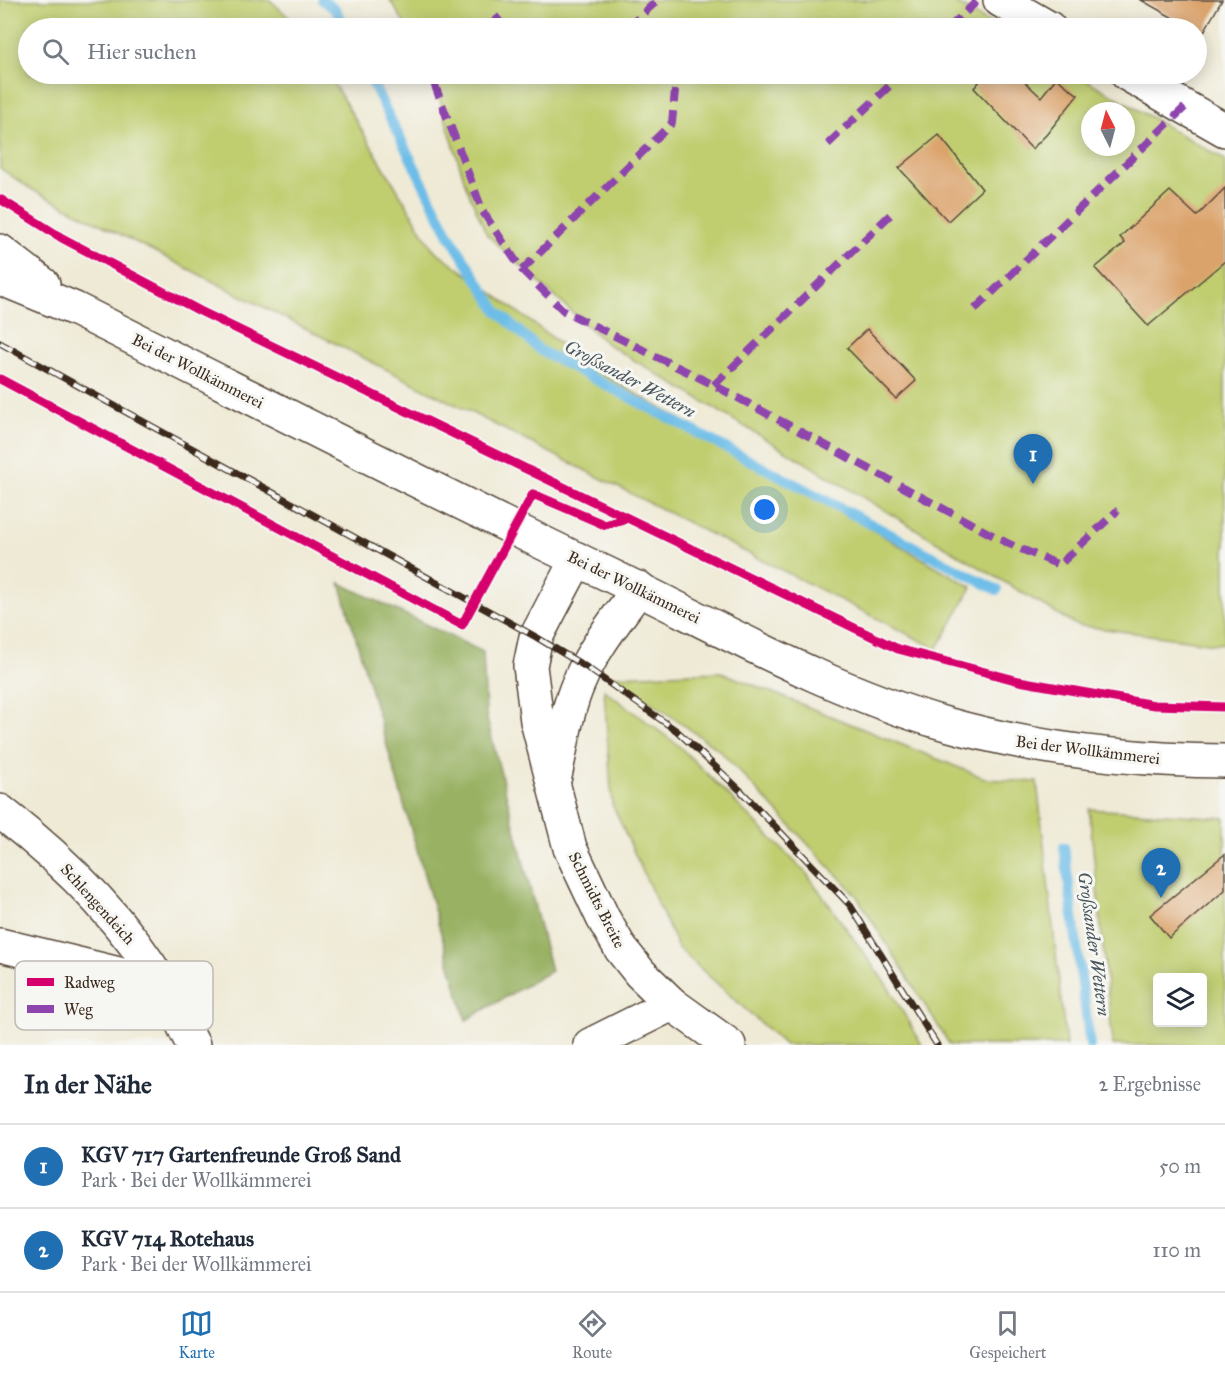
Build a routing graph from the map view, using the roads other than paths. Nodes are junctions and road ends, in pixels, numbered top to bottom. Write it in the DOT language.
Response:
graph roads {
  1 [pos="1000,0"];
  2 [pos="1032,18"];
  3 [pos="1144,84"];
  4 [pos="1225,130"];
  5 [pos="0,251"];
  6 [pos="0,278"];
  7 [pos="75,309"];
  8 [pos="577,559"];
  9 [pos="639,588"];
  10 [pos="1225,760"];
  11 [pos="553,782"];
  12 [pos="0,811"];
  13 [pos="0,945"];
  14 [pos="66,961"];
  15 [pos="146,961"];
  16 [pos="672,1004"];
  17 [pos="185,1030"];
  18 [pos="193,1045"];
  19 [pos="590,1045"];
  20 [pos="729,1045"];
  1 -- 2 [label="main road"];
  3 -- 4 [label="main road"];
  5 -- 7 [label="main road, Bei der Wollkämmerei"];
  6 -- 7 [label="main road, Bei der Wollkämmerei"];
  7 -- 8 [label="main road, Bei der Wollkämmerei"];
  8 -- 9 [label="main road, Bei der Wollkämmerei"];
  8 -- 11 [label="main road, Schmidts Breite"];
  9 -- 10 [label="main road, Bei der Wollkämmerei"];
  9 -- 11 [label="main road, Schmidts Breite"];
  11 -- 16 [label="main road, Schmidts Breite"];
  12 -- 15 [label="main road, Schlengendeich"];
  13 -- 14 [label="main road"];
  16 -- 19 [label="main road"];
  16 -- 20 [label="main road, Schmidts Breite"];
  17 -- 18 [label="main road, Schlengendeich"];
}
